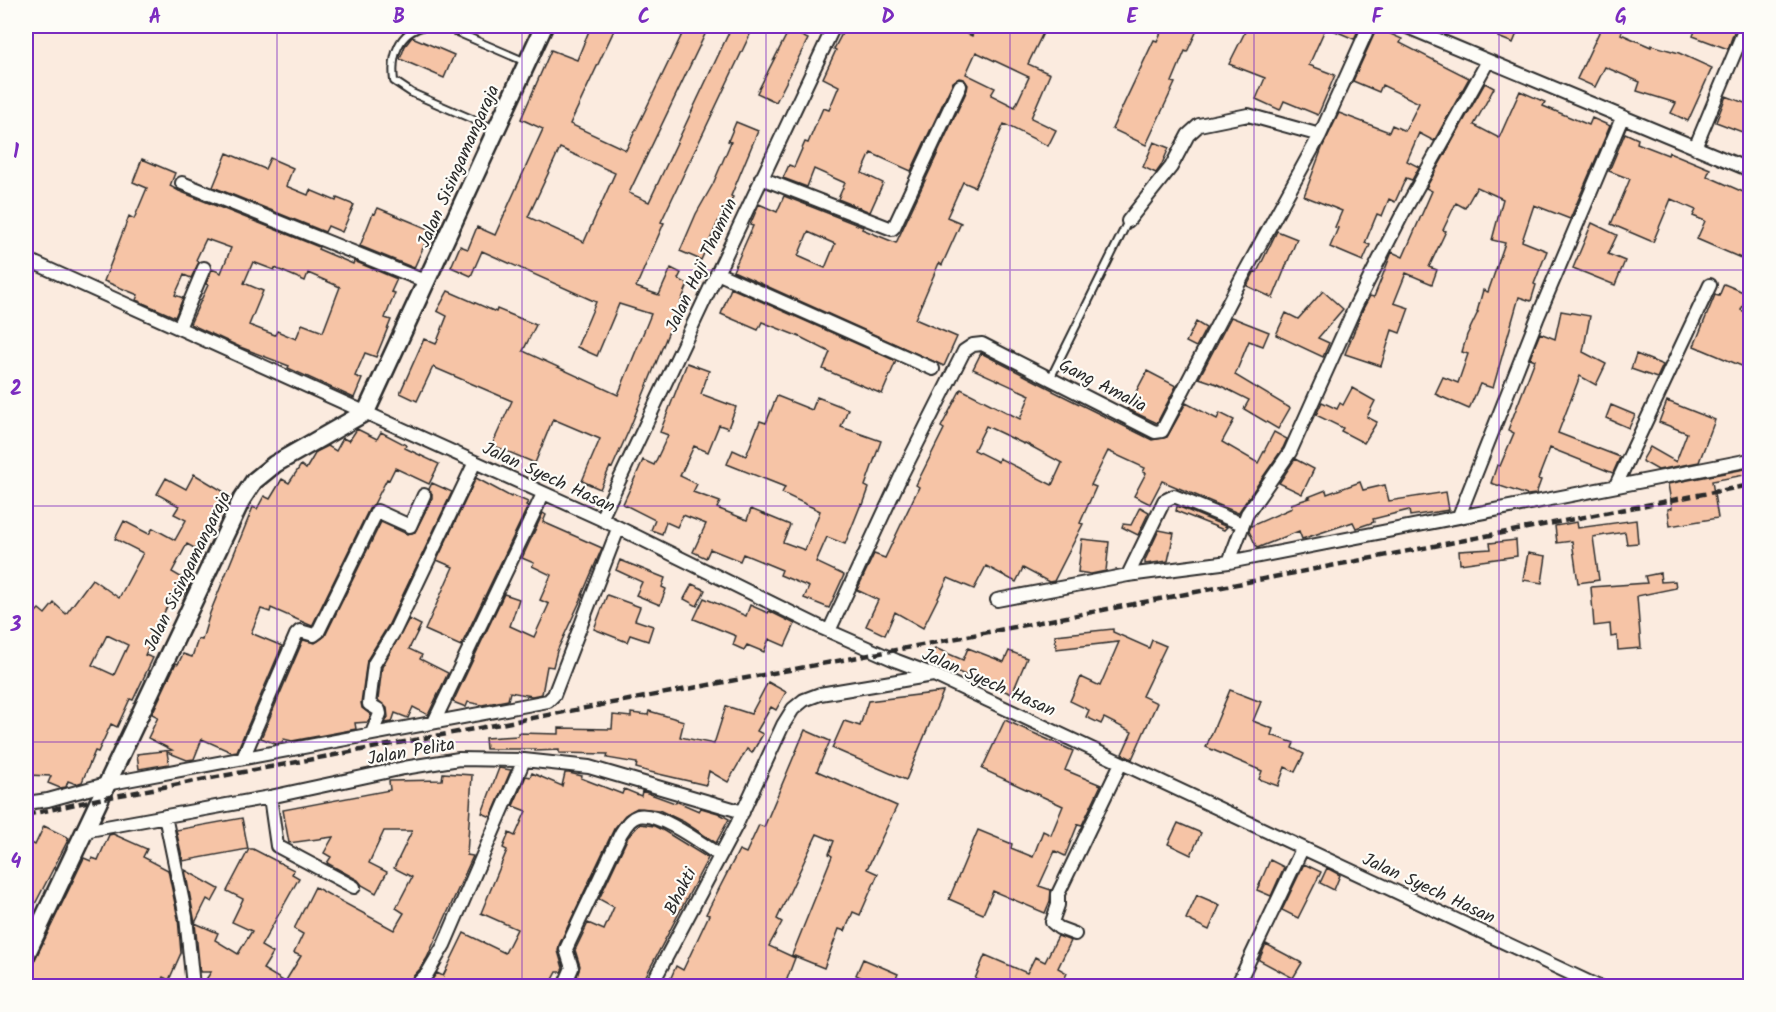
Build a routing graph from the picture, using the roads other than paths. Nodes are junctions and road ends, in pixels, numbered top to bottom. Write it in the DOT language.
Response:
graph roads {
  1 [pos="425,26"];
  2 [pos="436,26"];
  3 [pos="544,26"];
  4 [pos="834,26"];
  5 [pos="1369,26"];
  6 [pos="1405,26"];
  7 [pos="1746,26"];
  8 [pos="1488,61"];
  9 [pos="526,62"];
  10 [pos="960,86"];
  11 [pos="1622,118"];
  12 [pos="496,129"];
  13 [pos="1320,135"];
  14 [pos="1695,148"];
  15 [pos="1750,170"];
  16 [pos="761,178"];
  17 [pos="182,183"];
  18 [pos="1128,221"];
  19 [pos="26,259"];
  20 [pos="204,268"];
  21 [pos="717,273"];
  22 [pos="427,282"];
  23 [pos="1710,285"];
  24 [pos="179,328"];
  25 [pos="933,369"];
  26 [pos="1050,379"];
  27 [pos="366,412"];
  28 [pos="1750,460"];
  29 [pos="475,462"];
  30 [pos="1616,485"];
  31 [pos="543,494"];
  32 [pos="424,495"];
  33 [pos="1459,516"];
  34 [pos="601,519"];
  35 [pos="1242,524"];
  36 [pos="618,529"];
  37 [pos="1229,562"];
  38 [pos="1128,575"];
  39 [pos="997,600"];
  40 [pos="829,631"];
  41 [pos="934,675"];
  42 [pos="434,722"];
  43 [pos="372,733"];
  44 [pos="243,758"];
  45 [pos="524,760"];
  46 [pos="1121,764"];
  47 [pos="106,784"];
  48 [pos="270,797"];
  49 [pos="26,803"];
  50 [pos="743,812"];
  51 [pos="165,816"];
  52 [pos="84,831"];
  53 [pos="1302,849"];
  54 [pos="719,855"];
  55 [pos="354,887"];
  56 [pos="1075,934"];
  57 [pos="27,947"];
  58 [pos="1573,982"];
  59 [pos="193,987"];
  60 [pos="416,987"];
  61 [pos="564,987"];
  62 [pos="651,987"];
  63 [pos="1237,987"];
  64 [pos="1597,987"];
  1 -- 12 [label="lane"];
  2 -- 9 [label="lane"];
  3 -- 9 [label="street, Jalan Sisingamangaraja"];
  4 -- 16 [label="street, Jalan Haji Thamrin"];
  5 -- 13 [label="street, Gang Amalia"];
  6 -- 8 [label="street"];
  7 -- 14 [label="street"];
  8 -- 11 [label="street"];
  8 -- 35 [label="street"];
  9 -- 12 [label="street, Jalan Sisingamangaraja"];
  10 -- 16 [label="street"];
  11 -- 14 [label="street"];
  11 -- 33 [label="street"];
  12 -- 22 [label="street, Jalan Sisingamangaraja"];
  13 -- 18 [label="street"];
  13 -- 26 [label="street, Gang Amalia"];
  14 -- 15 [label="street"];
  16 -- 21 [label="street, Jalan Haji Thamrin"];
  17 -- 22 [label="street"];
  18 -- 26 [label="lane"];
  19 -- 24 [label="street, Jalan Syech Hasan"];
  20 -- 24 [label="street"];
  21 -- 25 [label="street"];
  21 -- 34 [label="street, Jalan Haji Thamrin"];
  22 -- 27 [label="street, Jalan Sisingamangaraja"];
  23 -- 30 [label="street"];
  24 -- 27 [label="street, Jalan Syech Hasan"];
  26 -- 40 [label="street, Gang Amalia"];
  27 -- 29 [label="street, Jalan Syech Hasan"];
  27 -- 47 [label="street, Jalan Sisingamangaraja"];
  28 -- 30 [label="street"];
  29 -- 31 [label="street, Jalan Syech Hasan"];
  29 -- 43 [label="street"];
  30 -- 33 [label="street"];
  31 -- 34 [label="street, Jalan Syech Hasan"];
  31 -- 42 [label="street"];
  32 -- 44 [label="street"];
  33 -- 37 [label="street"];
  34 -- 36 [label="street, Jalan Syech Hasan"];
  35 -- 37 [label="street"];
  35 -- 38 [label="street"];
  36 -- 40 [label="street, Jalan Syech Hasan"];
  36 -- 42 [label="street"];
  37 -- 38 [label="street"];
  38 -- 39 [label="street"];
  40 -- 41 [label="street, Jalan Syech Hasan"];
  41 -- 46 [label="street, Jalan Syech Hasan"];
  41 -- 50 [label="street, Bhakti"];
  42 -- 43 [label="street"];
  43 -- 44 [label="street"];
  44 -- 47 [label="street"];
  45 -- 48 [label="street, Jalan Pelita"];
  45 -- 50 [label="street, Jalan Pelita"];
  45 -- 60 [label="street"];
  46 -- 53 [label="street, Jalan Syech Hasan"];
  46 -- 56 [label="street"];
  47 -- 49 [label="street"];
  47 -- 52 [label="street, Jalan Sisingamangaraja"];
  48 -- 51 [label="street, Jalan Pelita"];
  48 -- 55 [label="street"];
  50 -- 54 [label="street, Bhakti"];
  51 -- 52 [label="street, Jalan Pelita"];
  51 -- 59 [label="street"];
  52 -- 57 [label="street, Jalan Sisingamangaraja"];
  53 -- 58 [label="street, Jalan Syech Hasan"];
  53 -- 63 [label="street"];
  54 -- 61 [label="street"];
  54 -- 62 [label="street, Bhakti"];
  58 -- 64 [label="street, Jalan Syech Hasan"];
}
